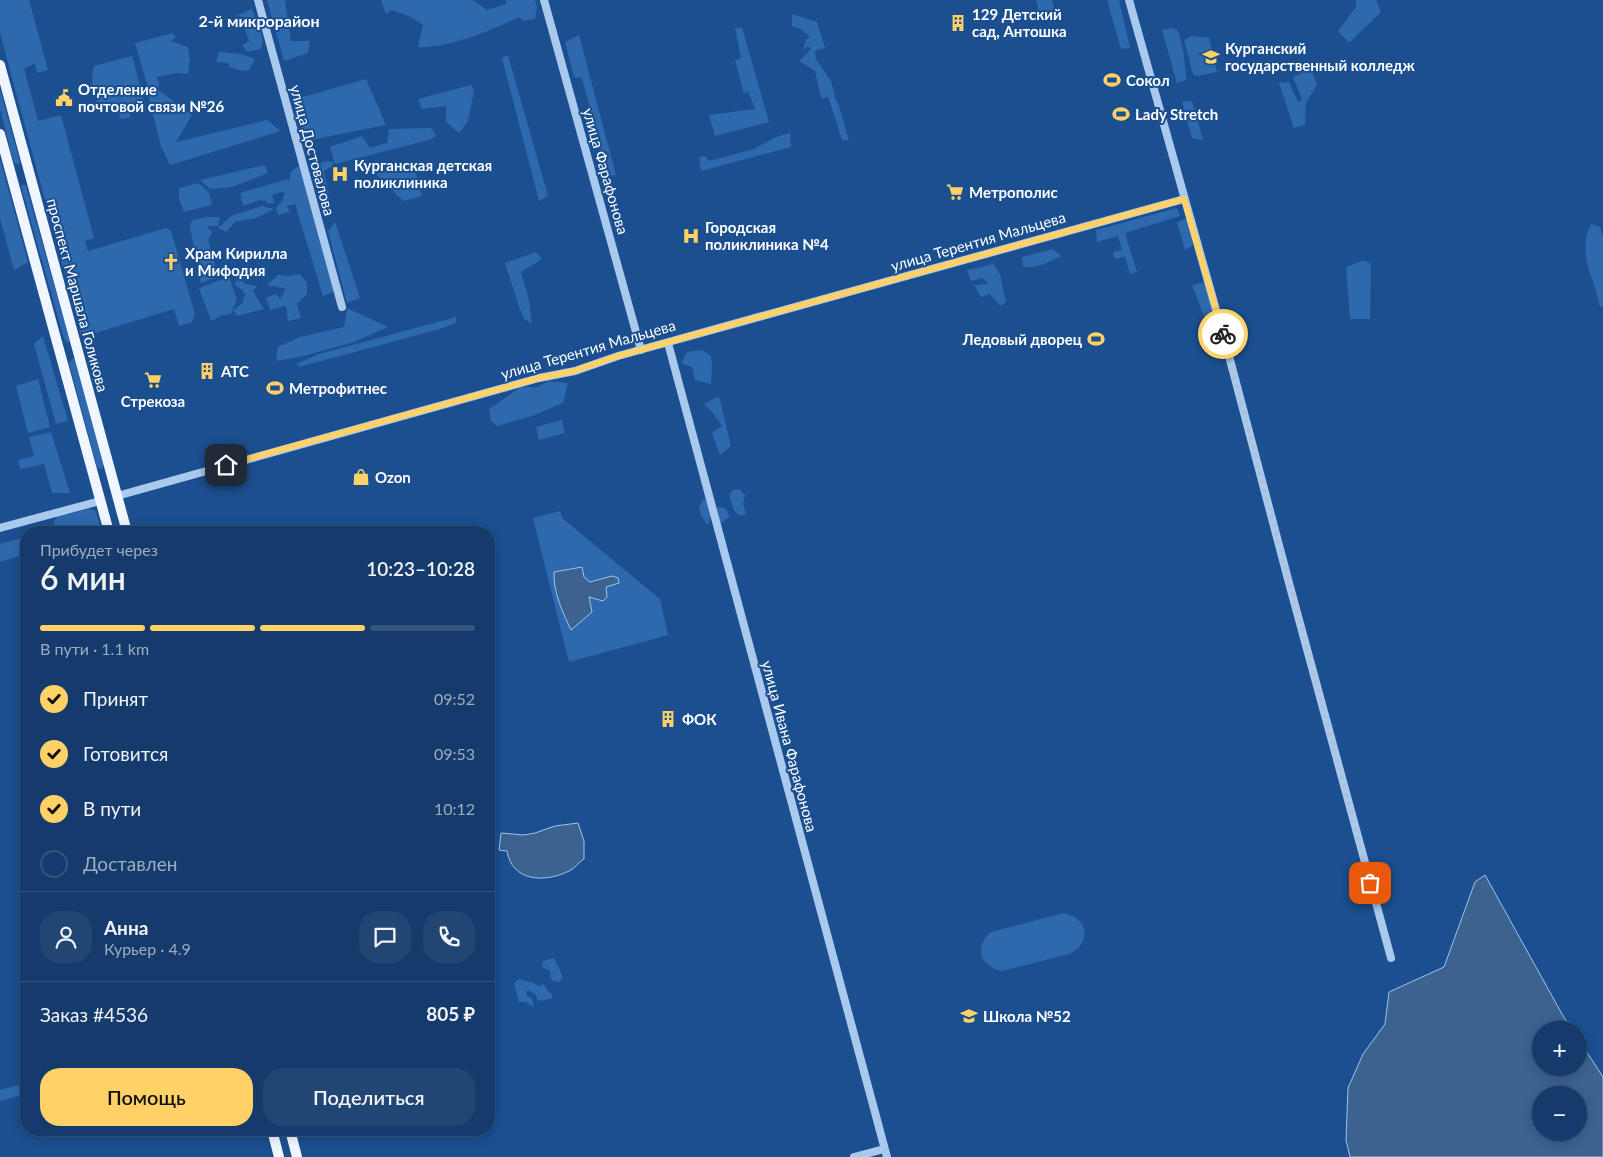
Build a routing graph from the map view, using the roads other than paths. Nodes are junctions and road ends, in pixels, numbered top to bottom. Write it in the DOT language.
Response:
graph roads {
  1 [pos="258,0"];
  2 [pos="544,0"];
  3 [pos="1129,0"];
  4 [pos="0,65"];
  5 [pos="0,134"];
  6 [pos="29,172"];
  7 [pos="12,176"];
  8 [pos="1184,199"];
  9 [pos="342,307"];
  10 [pos="668,342"];
  11 [pos="78,350"];
  12 [pos="641,350"];
  13 [pos="60,355"];
  14 [pos="117,496"];
  15 [pos="100,500"];
  16 [pos="107,526"];
  17 [pos="125,526"];
  18 [pos="0,528"];
  19 [pos="1391,958"];
  20 [pos="274,1136"];
  21 [pos="292,1136"];
  22 [pos="886,1153"];
  23 [pos="279,1157"];
  24 [pos="298,1157"];
  25 [pos="854,1157"];
  1 -- 9 [label="street, улица Достовалова"];
  2 -- 12 [label="street, улица Фарафонова"];
  3 -- 8 [label="street"];
  4 -- 6 [label="main road, проспект Маршала Голикова"];
  5 -- 7 [label="main road"];
  6 -- 7 [label="main road"];
  6 -- 11 [label="main road, проспект Маршала Голикова"];
  7 -- 13 [label="main road"];
  8 -- 10 [label="street, улица Терентия Мальцева"];
  8 -- 19 [label="street"];
  10 -- 12 [label="street, улица Терентия Мальцева"];
  10 -- 22 [label="street, улица Ивана Фарафонова"];
  11 -- 13 [label="main road"];
  11 -- 14 [label="main road, проспект Маршала Голикова"];
  12 -- 14 [label="street, улица Терентия Мальцева"];
  13 -- 15 [label="main road"];
  14 -- 15 [label="main road, улица Терентия Мальцева"];
  14 -- 17 [label="main road, проспект Маршала Голикова"];
  15 -- 16 [label="main road"];
  15 -- 18 [label="street, улица Терентия Мальцева"];
  20 -- 23 [label="main road"];
  21 -- 24 [label="main road"];
  22 -- 25 [label="street"];
}
